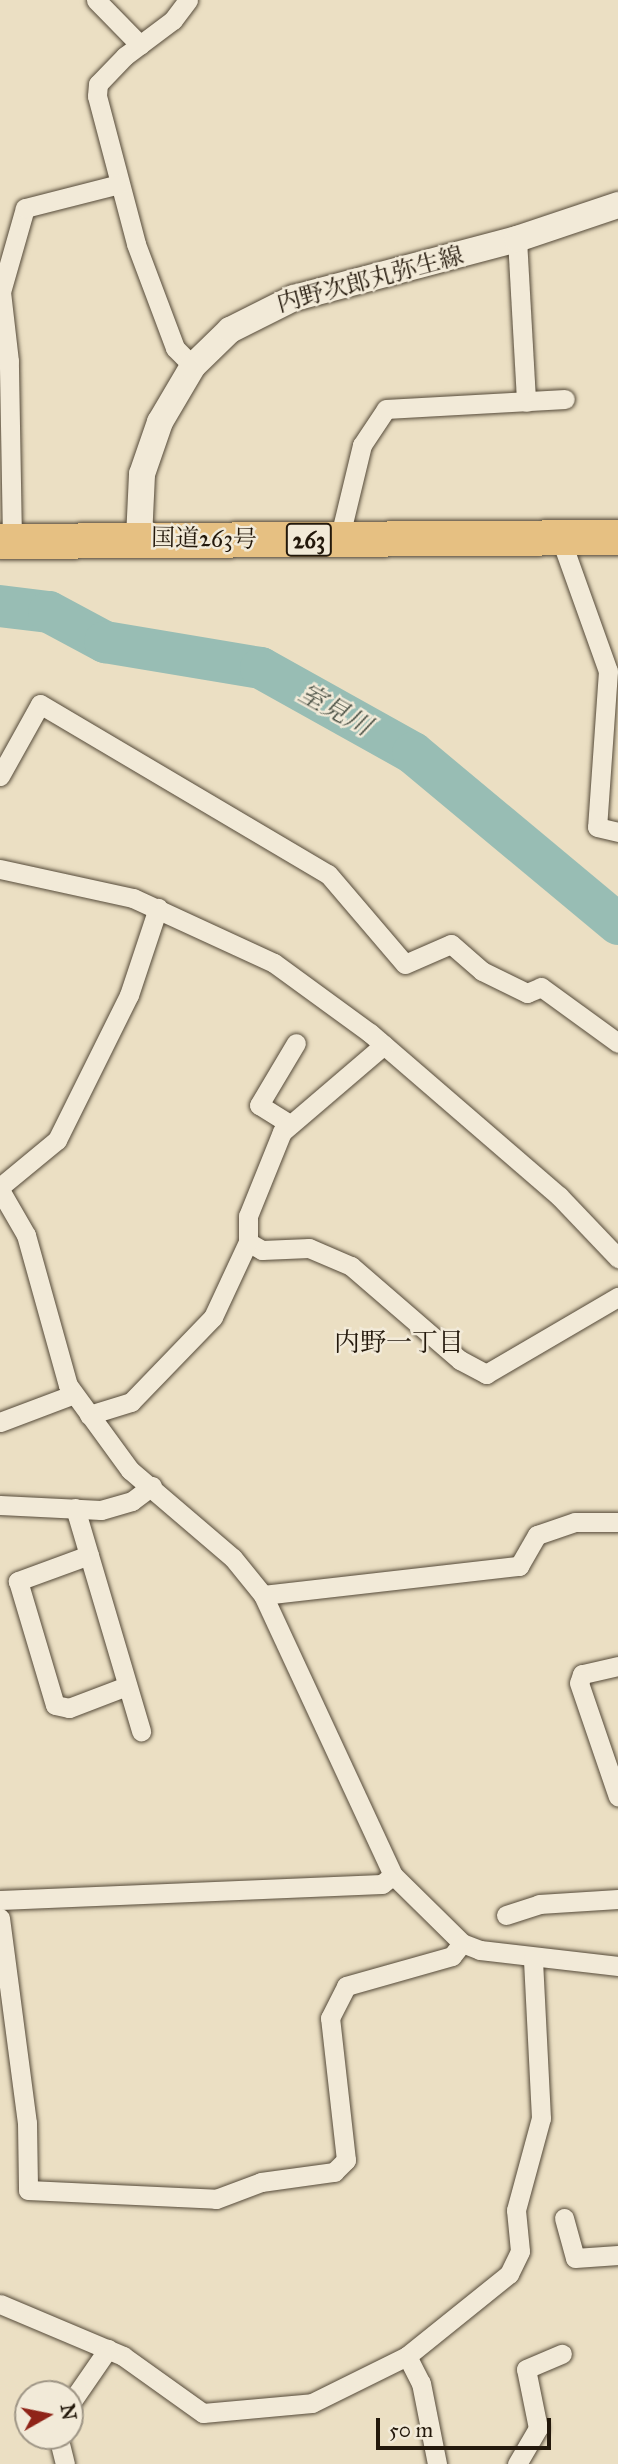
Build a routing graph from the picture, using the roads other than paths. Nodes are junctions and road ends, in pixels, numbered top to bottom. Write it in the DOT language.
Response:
graph roads {
  1 [pos="96,0"];
  2 [pos="188,0"];
  3 [pos="140,45"];
  4 [pos="119,184"];
  5 [pos="618,205"];
  6 [pos="517,239"];
  7 [pos="193,366"];
  8 [pos="565,399"];
  9 [pos="526,402"];
  10 [pos="560,537"];
  11 [pos="618,537"];
  12 [pos="139,538"];
  13 [pos="6,540"];
  14 [pos="339,540"];
  15 [pos="0,776"];
  16 [pos="618,832"];
  17 [pos="0,869"];
  18 [pos="158,908"];
  19 [pos="296,1043"];
  20 [pos="618,1043"];
  21 [pos="384,1045"];
  22 [pos="288,1123"];
  23 [pos="0,1188"];
  24 [pos="248,1242"];
  25 [pos="618,1258"];
  26 [pos="618,1297"];
  27 [pos="74,1394"];
  28 [pos="89,1415"];
  29 [pos="0,1422"];
  30 [pos="152,1486"];
  31 [pos="0,1506"];
  32 [pos="75,1508"];
  33 [pos="618,1522"];
  34 [pos="89,1555"];
  35 [pos="263,1595"];
  36 [pos="618,1666"];
  37 [pos="127,1686"];
  38 [pos="141,1731"];
  39 [pos="618,1797"];
  40 [pos="393,1875"];
  41 [pos="618,1899"];
  42 [pos="0,1900"];
  43 [pos="506,1915"];
  44 [pos="0,1918"];
  45 [pos="463,1943"];
  46 [pos="533,1959"];
  47 [pos="618,1966"];
  48 [pos="564,2218"];
  49 [pos="618,2255"];
  50 [pos="0,2304"];
  51 [pos="108,2349"];
  52 [pos="562,2354"];
  53 [pos="407,2356"];
  54 [pos="84,2384"];
  55 [pos="437,2464"];
  56 [pos="517,2464"];
  1 -- 3 [label="street"];
  2 -- 3 [label="street"];
  3 -- 4 [label="street"];
  4 -- 7 [label="street"];
  4 -- 13 [label="street"];
  5 -- 6 [label="main road, 内野次郎丸弥生線"];
  6 -- 7 [label="main road, 内野次郎丸弥生線"];
  6 -- 9 [label="street"];
  7 -- 12 [label="main road, 内野次郎丸弥生線"];
  8 -- 9 [label="street"];
  9 -- 14 [label="street"];
  10 -- 11 [label="highway, 国道263号 / 263"];
  10 -- 14 [label="highway, 国道263号 / 263"];
  10 -- 16 [label="street"];
  12 -- 13 [label="highway, 国道263号 / 263"];
  12 -- 14 [label="highway, 国道263号 / 263"];
  15 -- 20 [label="street"];
  17 -- 18 [label="street"];
  18 -- 21 [label="street"];
  18 -- 23 [label="street"];
  19 -- 22 [label="street"];
  21 -- 22 [label="street"];
  21 -- 25 [label="street"];
  22 -- 24 [label="street"];
  23 -- 27 [label="street"];
  24 -- 26 [label="street"];
  24 -- 28 [label="street"];
  27 -- 28 [label="street"];
  27 -- 29 [label="street"];
  28 -- 30 [label="street"];
  30 -- 32 [label="street"];
  30 -- 35 [label="street"];
  31 -- 32 [label="street"];
  32 -- 34 [label="street"];
  33 -- 35 [label="street"];
  34 -- 37 [label="street"];
  34 -- 37 [label="street"];
  35 -- 40 [label="street"];
  36 -- 39 [label="street"];
  37 -- 38 [label="street"];
  40 -- 42 [label="street"];
  40 -- 45 [label="street"];
  41 -- 43 [label="street"];
  44 -- 45 [label="street"];
  45 -- 46 [label="street"];
  46 -- 47 [label="street"];
  46 -- 53 [label="street"];
  48 -- 49 [label="street"];
  50 -- 51 [label="street"];
  51 -- 53 [label="street"];
  51 -- 54 [label="street"];
  52 -- 56 [label="street"];
  53 -- 55 [label="street"];
}
